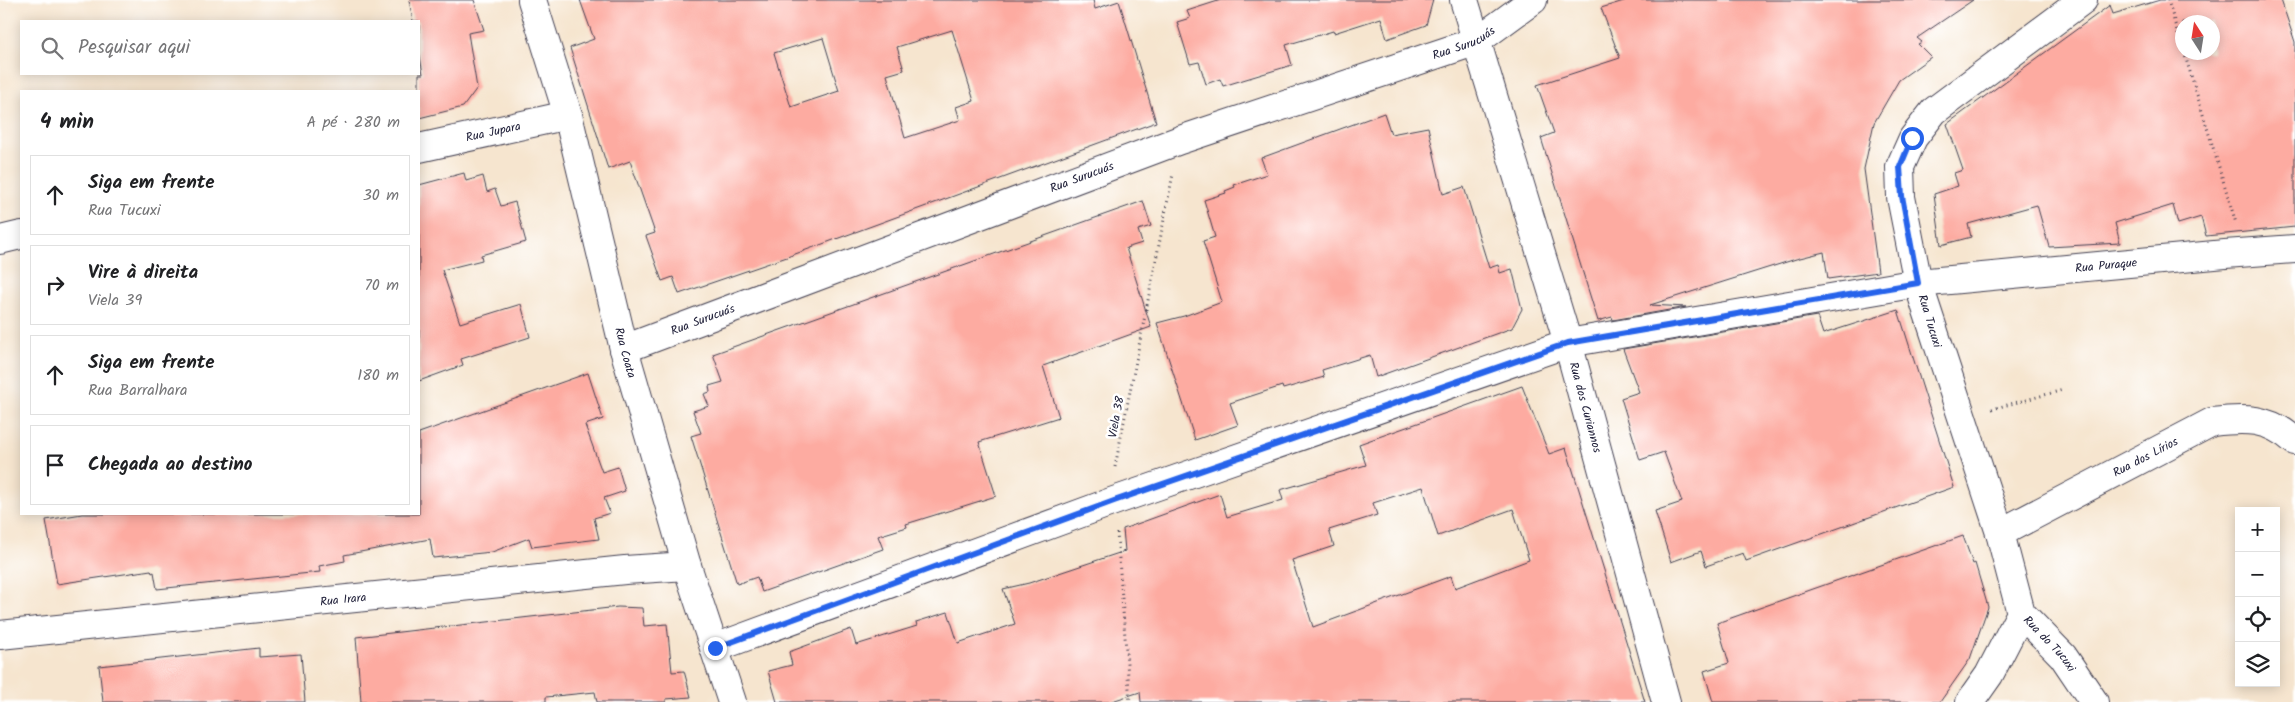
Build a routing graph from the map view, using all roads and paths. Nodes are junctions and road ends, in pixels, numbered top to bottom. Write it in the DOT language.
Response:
graph roads {
  1 [pos="532,0"];
  2 [pos="1464,0"];
  3 [pos="1533,0"];
  4 [pos="2083,0"];
  5 [pos="2168,0"];
  6 [pos="2175,24"];
  7 [pos="1477,41"];
  8 [pos="2186,60"];
  9 [pos="568,115"];
  10 [pos="1180,140"];
  11 [pos="420,148"];
  12 [pos="20,235"];
  13 [pos="0,240"];
  14 [pos="2295,249"];
  15 [pos="2245,252"];
  16 [pos="1918,283"];
  17 [pos="1568,343"];
  18 [pos="624,349"];
  19 [pos="2063,390"];
  20 [pos="1960,418"];
  21 [pos="2295,441"];
  22 [pos="1114,501"];
  23 [pos="2000,533"];
  24 [pos="687,566"];
  25 [pos="2021,613"];
  26 [pos="0,635"];
  27 [pos="715,648"];
  28 [pos="732,702"];
  29 [pos="1130,702"];
  30 [pos="1666,702"];
  31 [pos="1970,702"];
  32 [pos="2094,702"];
  1 -- 9 [label="street, Rua Coata"];
  2 -- 7 [label="street, Rua dos Curiannos"];
  3 -- 7 [label="street, Rua Surucuás"];
  4 -- 16 [label="street, Rua Tucuxi"];
  5 -- 6 [label="path"];
  7 -- 10 [label="street, Rua Surucuás"];
  7 -- 17 [label="street, Rua dos Curiannos"];
  8 -- 15 [label="path"];
  9 -- 11 [label="street, Rua Jupara"];
  9 -- 18 [label="street, Rua Coata"];
  10 -- 18 [label="street, Rua Surucuás"];
  10 -- 22 [label="path, Viela 38"];
  12 -- 13 [label="street"];
  14 -- 15 [label="street, Rua Puraque"];
  15 -- 16 [label="street, Rua Puraque"];
  16 -- 17 [label="street, Rua Puraque"];
  16 -- 20 [label="street, Rua Tucuxi"];
  17 -- 22 [label="street, Rua Puraque"];
  17 -- 30 [label="street, Rua dos Curiannos"];
  18 -- 24 [label="street, Rua Coata"];
  19 -- 20 [label="path"];
  20 -- 23 [label="street, Rua Tucuxi"];
  21 -- 23 [label="street, Rua dos Lírios"];
  22 -- 27 [label="street, Rua Puraque"];
  22 -- 29 [label="path, Viela 38"];
  23 -- 25 [label="street, Rua Tucuxi"];
  24 -- 26 [label="street, Rua Irara"];
  24 -- 27 [label="street, Rua Coata"];
  25 -- 31 [label="street"];
  25 -- 32 [label="street, Rua do Tucuxi"];
  27 -- 28 [label="street, Rua Coata"];
}
